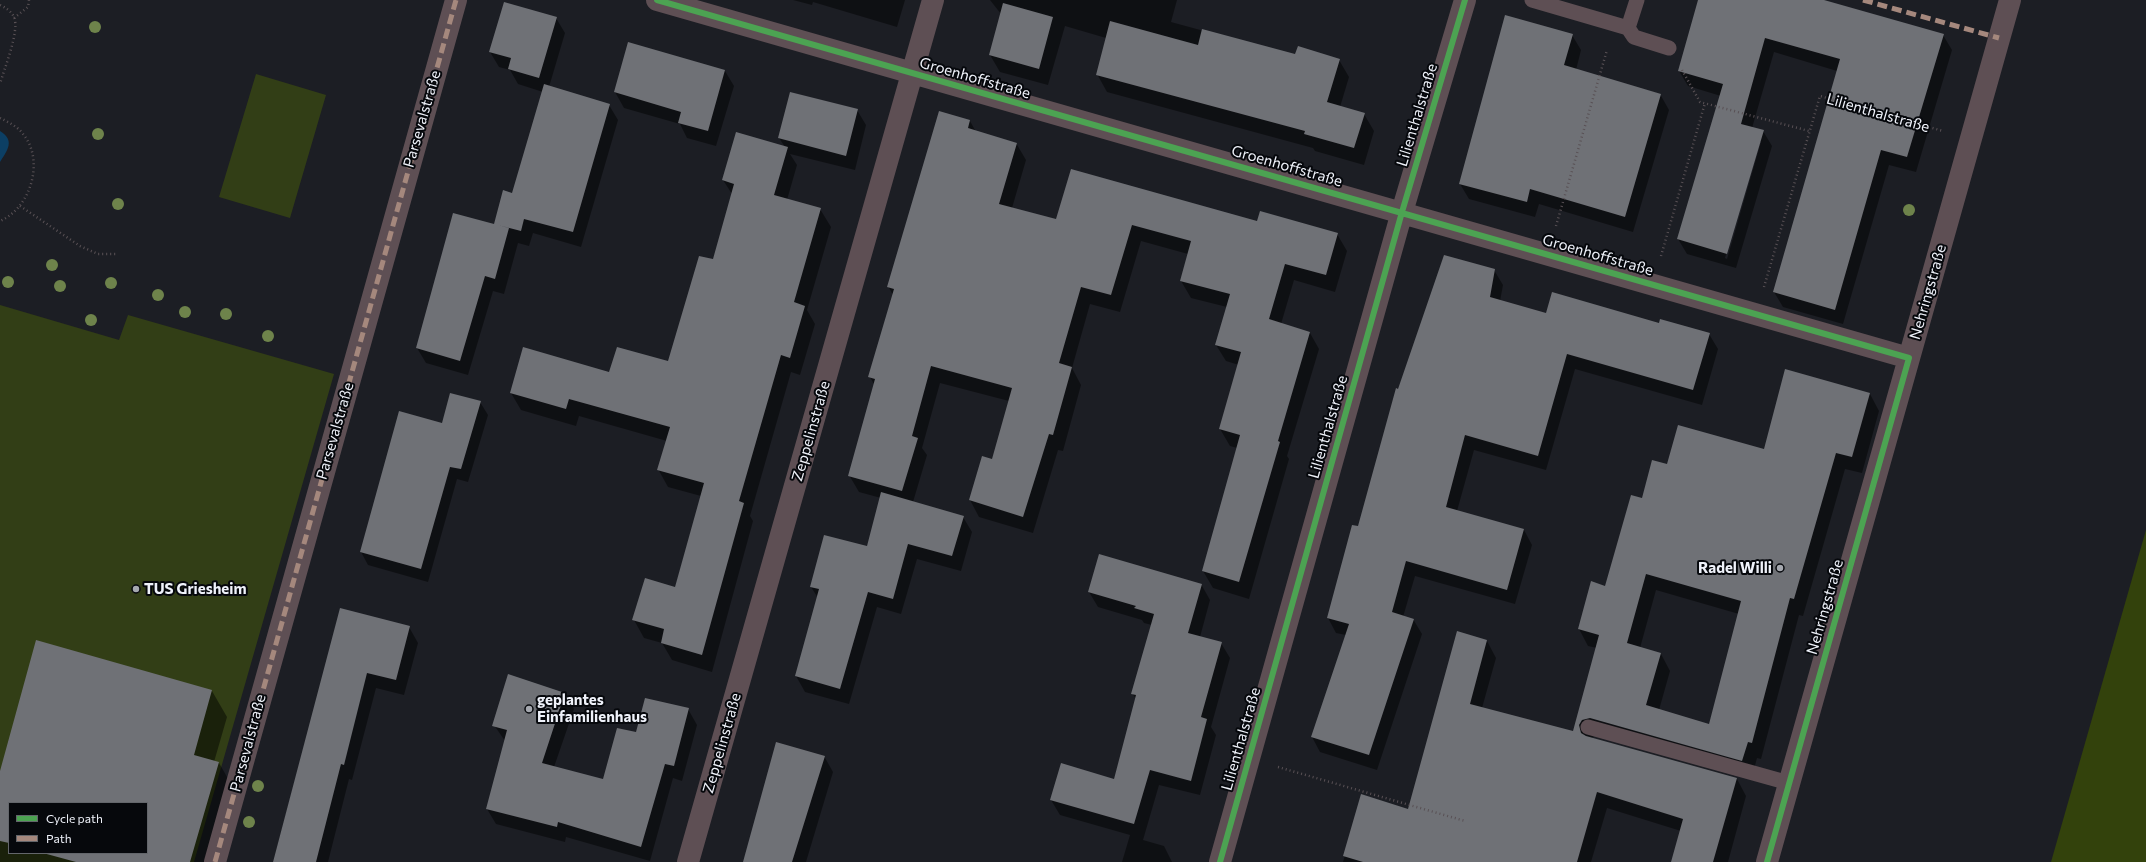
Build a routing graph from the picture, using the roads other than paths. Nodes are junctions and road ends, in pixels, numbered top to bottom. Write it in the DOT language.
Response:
graph roads {
  1 [pos="456,0"];
  2 [pos="657,0"];
  3 [pos="933,0"];
  4 [pos="1465,0"];
  5 [pos="1532,0"];
  6 [pos="1637,0"];
  7 [pos="2010,0"];
  8 [pos="1621,26"];
  9 [pos="1669,48"];
  10 [pos="912,74"];
  11 [pos="1402,212"];
  12 [pos="1909,358"];
  13 [pos="1588,727"];
  14 [pos="1789,783"];
  15 [pos="215,862"];
  16 [pos="688,862"];
  17 [pos="1220,862"];
  18 [pos="1767,862"];
  1 -- 15 [label="street, Parsevalstraße"];
  2 -- 10 [label="street, Groenhoffstraße"];
  3 -- 10 [label="street, Zeppelinstraße"];
  4 -- 11 [label="street, Lilienthalstraße"];
  5 -- 8 [label="lane"];
  6 -- 8 [label="lane"];
  7 -- 12 [label="street, Nehringstraße"];
  8 -- 9 [label="lane"];
  10 -- 11 [label="street, Groenhoffstraße"];
  10 -- 16 [label="street, Zeppelinstraße"];
  11 -- 12 [label="street, Groenhoffstraße"];
  11 -- 17 [label="street, Lilienthalstraße"];
  12 -- 14 [label="street, Nehringstraße"];
  13 -- 14 [label="lane"];
  14 -- 18 [label="street, Nehringstraße"];
}
